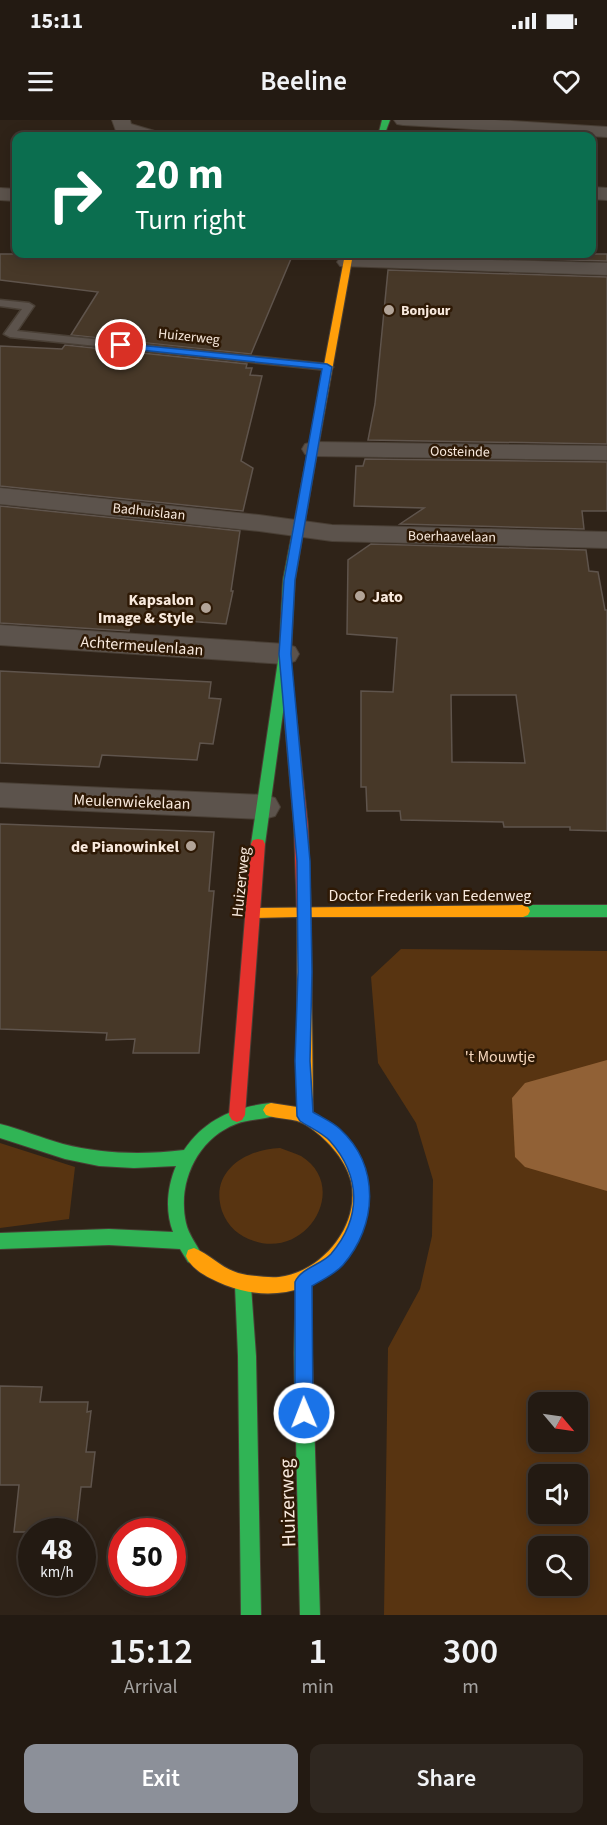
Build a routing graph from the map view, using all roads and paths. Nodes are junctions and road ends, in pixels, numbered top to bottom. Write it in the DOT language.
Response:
graph roads {
  1 [pos="121,120"];
  2 [pos="403,120"];
  3 [pos="132,132"];
  4 [pos="541,132"];
  5 [pos="348,258"];
  6 [pos="607,268"];
  7 [pos="0,303"];
  8 [pos="5,333"];
  9 [pos="327,367"];
  10 [pos="314,449"];
  11 [pos="607,453"];
  12 [pos="0,496"];
  13 [pos="297,529"];
  14 [pos="607,540"];
  15 [pos="0,635"];
  16 [pos="285,654"];
  17 [pos="0,795"];
  18 [pos="264,807"];
  19 [pos="607,911"];
  20 [pos="253,912"];
  21 [pos="304,912"];
  22 [pos="237,1115"];
  23 [pos="305,1116"];
  24 [pos="0,1131"];
  25 [pos="186,1158"];
  26 [pos="0,1241"];
  27 [pos="184,1241"];
  28 [pos="304,1282"];
  29 [pos="243,1286"];
  30 [pos="251,1615"];
  31 [pos="310,1615"];
  1 -- 3 [label="street"];
  2 -- 4 [label="street"];
  5 -- 6 [label="street"];
  5 -- 9 [label="main road, Huizerweg"];
  7 -- 8 [label="lane, Huizerweg"];
  8 -- 9 [label="lane, Huizerweg"];
  9 -- 10 [label="main road, Huizerweg"];
  10 -- 11 [label="street, Oosteinde"];
  10 -- 13 [label="main road, Huizerweg"];
  12 -- 13 [label="street, Badhuislaan"];
  13 -- 14 [label="street, Boerhaavelaan"];
  13 -- 16 [label="main road, Huizerweg"];
  15 -- 16 [label="street, Achtermeulenlaan"];
  16 -- 18 [label="main road, Huizerweg"];
  16 -- 21 [label="main road, Huizerweg"];
  17 -- 18 [label="street, Meulenwiekelaan"];
  18 -- 20 [label="main road, Huizerweg"];
  19 -- 21 [label="main road, Doctor Frederik van Eedenweg"];
  20 -- 21 [label="main road, Doctor Frederik van Eedenweg"];
  20 -- 22 [label="main road, Huizerweg"];
  21 -- 23 [label="main road, Huizerweg"];
  22 -- 23 [label="main road"];
  22 -- 25 [label="main road"];
  23 -- 28 [label="main road"];
  24 -- 25 [label="main road"];
  25 -- 27 [label="main road"];
  26 -- 27 [label="main road"];
  27 -- 29 [label="main road"];
  28 -- 29 [label="main road"];
  28 -- 31 [label="main road, Huizerweg"];
  29 -- 30 [label="main road"];
}
